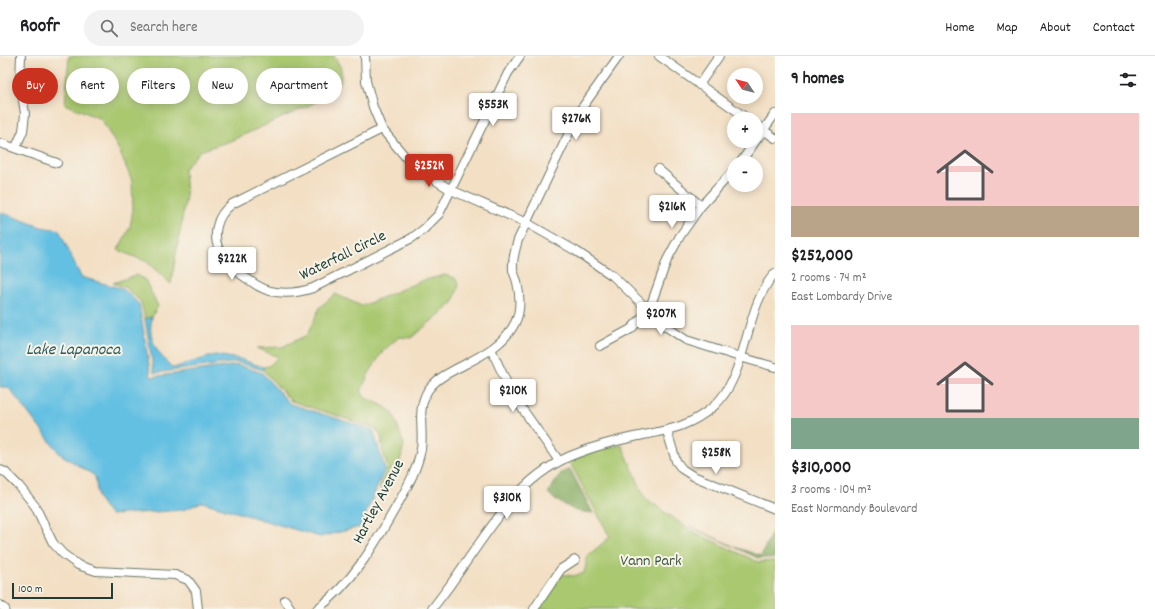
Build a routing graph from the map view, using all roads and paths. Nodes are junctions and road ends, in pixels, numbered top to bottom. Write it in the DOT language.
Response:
graph roads {
  1 [pos="19,56"];
  2 [pos="365,56"];
  3 [pos="520,56"];
  4 [pos="619,56"];
  5 [pos="659,56"];
  6 [pos="719,56"];
  7 [pos="699,85"];
  8 [pos="738,112"];
  9 [pos="775,114"];
  10 [pos="382,129"];
  11 [pos="764,130"];
  12 [pos="775,138"];
  13 [pos="0,143"];
  14 [pos="16,147"];
  15 [pos="745,156"];
  16 [pos="57,163"];
  17 [pos="658,169"];
  18 [pos="727,178"];
  19 [pos="451,190"];
  20 [pos="701,206"];
  21 [pos="527,223"];
  22 [pos="775,273"];
  23 [pos="649,310"];
  24 [pos="600,346"];
  25 [pos="491,349"];
  26 [pos="740,357"];
  27 [pos="775,367"];
  28 [pos="667,431"];
  29 [pos="559,461"];
  30 [pos="0,470"];
  31 [pos="775,509"];
  32 [pos="575,560"];
  33 [pos="284,600"];
  34 [pos="0,605"];
  35 [pos="5,609"];
  36 [pos="198,609"];
  37 [pos="291,609"];
  38 [pos="316,609"];
  39 [pos="432,609"];
  40 [pos="534,609"];
  1 -- 14 [label="street"];
  2 -- 10 [label="street"];
  3 -- 19 [label="street, Waterfall Circle"];
  4 -- 21 [label="street, Hartley Avenue"];
  5 -- 7 [label="street"];
  6 -- 7 [label="street"];
  7 -- 8 [label="street"];
  9 -- 11 [label="street"];
  10 -- 19 [label="street"];
  10 -- 19 [label="street, Waterfall Circle"];
  11 -- 12 [label="street"];
  11 -- 15 [label="street"];
  13 -- 14 [label="street"];
  14 -- 16 [label="street"];
  17 -- 20 [label="street"];
  18 -- 20 [label="street"];
  19 -- 21 [label="street"];
  20 -- 23 [label="street"];
  21 -- 23 [label="street"];
  21 -- 25 [label="street, Hartley Avenue"];
  22 -- 26 [label="street"];
  23 -- 24 [label="street"];
  23 -- 26 [label="street"];
  25 -- 29 [label="street"];
  25 -- 38 [label="street, Hartley Avenue"];
  26 -- 27 [label="street"];
  26 -- 28 [label="street"];
  28 -- 29 [label="street"];
  28 -- 31 [label="street"];
  29 -- 39 [label="street"];
  30 -- 36 [label="street"];
  32 -- 40 [label="street"];
  33 -- 37 [label="street"];
  34 -- 35 [label="street"];
}
